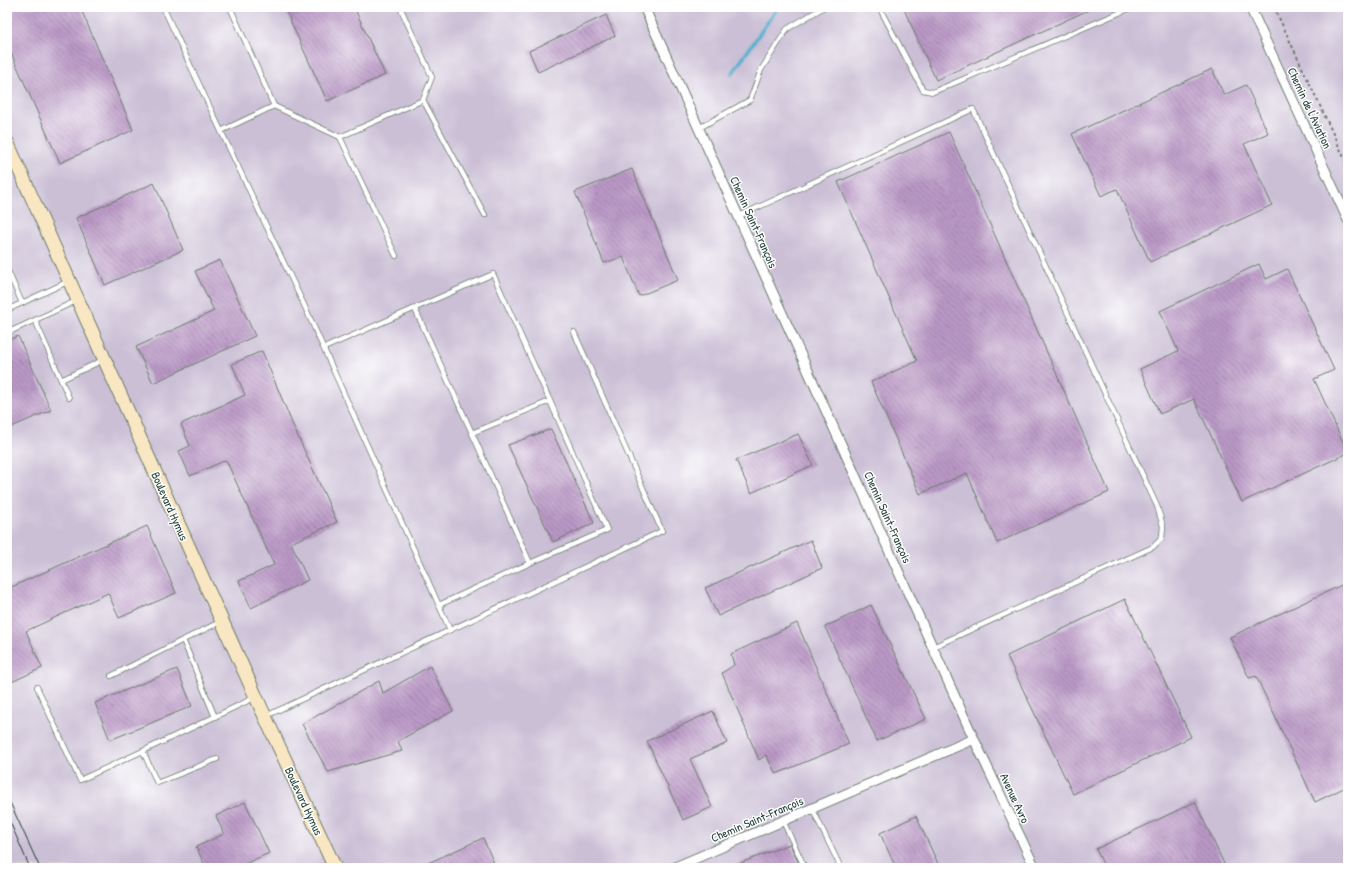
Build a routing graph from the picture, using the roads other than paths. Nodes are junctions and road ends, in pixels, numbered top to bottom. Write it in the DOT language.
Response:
graph roads {
  1 [pos="163,7"];
  2 [pos="230,7"];
  3 [pos="400,7"];
  4 [pos="644,7"];
  5 [pos="824,7"];
  6 [pos="879,7"];
  7 [pos="1132,7"];
  8 [pos="1250,7"];
  9 [pos="423,100"];
  10 [pos="274,106"];
  11 [pos="699,128"];
  12 [pos="221,131"];
  13 [pos="340,137"];
  14 [pos="7,142"];
  15 [pos="485,215"];
  16 [pos="739,216"];
  17 [pos="1348,220"];
  18 [pos="396,256"];
  19 [pos="7,269"];
  20 [pos="69,281"];
  21 [pos="78,300"];
  22 [pos="22,303"];
  23 [pos="415,309"];
  24 [pos="7,310"];
  25 [pos="35,320"];
  26 [pos="574,332"];
  27 [pos="7,333"];
  28 [pos="324,348"];
  29 [pos="104,360"];
  30 [pos="61,380"];
  31 [pos="69,398"];
  32 [pos="550,401"];
  33 [pos="472,433"];
  34 [pos="530,563"];
  35 [pos="439,605"];
  36 [pos="222,621"];
  37 [pos="450,630"];
  38 [pos="183,640"];
  39 [pos="933,647"];
  40 [pos="111,676"];
  41 [pos="37,687"];
  42 [pos="256,697"];
  43 [pos="215,717"];
  44 [pos="265,717"];
  45 [pos="974,739"];
  46 [pos="143,751"];
  47 [pos="217,759"];
  48 [pos="812,808"];
  49 [pos="783,821"];
  50 [pos="7,862"];
  51 [pos="10,868"];
  52 [pos="335,868"];
  53 [pos="673,868"];
  54 [pos="805,868"];
  55 [pos="841,868"];
  56 [pos="1035,868"];
  1 -- 12 [label="lane"];
  2 -- 10 [label="lane"];
  3 -- 9 [label="lane"];
  4 -- 11 [label="street, Chemin Saint-François"];
  5 -- 11 [label="lane"];
  6 -- 7 [label="lane"];
  8 -- 17 [label="street, Chemin de l'Aviation"];
  9 -- 13 [label="lane"];
  9 -- 15 [label="lane"];
  10 -- 12 [label="lane"];
  10 -- 13 [label="lane"];
  11 -- 16 [label="street, Chemin Saint-François"];
  12 -- 28 [label="lane"];
  13 -- 18 [label="lane"];
  14 -- 20 [label="street, Boulevard Hymus"];
  16 -- 39 [label="street, Chemin Saint-François"];
  16 -- 39 [label="lane"];
  19 -- 22 [label="lane"];
  20 -- 21 [label="street, Boulevard Hymus"];
  20 -- 22 [label="lane"];
  21 -- 25 [label="lane"];
  21 -- 29 [label="street, Boulevard Hymus"];
  22 -- 24 [label="lane"];
  23 -- 28 [label="lane"];
  23 -- 32 [label="lane"];
  23 -- 33 [label="lane"];
  25 -- 27 [label="lane"];
  25 -- 30 [label="lane"];
  26 -- 37 [label="lane"];
  28 -- 35 [label="lane"];
  29 -- 30 [label="lane"];
  29 -- 36 [label="street, Boulevard Hymus"];
  30 -- 31 [label="lane"];
  32 -- 33 [label="lane"];
  32 -- 34 [label="lane"];
  33 -- 34 [label="lane"];
  34 -- 35 [label="lane"];
  35 -- 37 [label="lane"];
  36 -- 38 [label="lane"];
  36 -- 42 [label="street, Boulevard Hymus"];
  37 -- 44 [label="lane"];
  38 -- 40 [label="lane"];
  38 -- 43 [label="lane"];
  39 -- 45 [label="street, Chemin Saint-François"];
  41 -- 46 [label="lane"];
  42 -- 43 [label="lane"];
  42 -- 44 [label="street, Boulevard Hymus"];
  43 -- 46 [label="lane"];
  44 -- 52 [label="street, Boulevard Hymus"];
  45 -- 48 [label="street, Chemin Saint-François"];
  45 -- 56 [label="street, Avenue Avro"];
  46 -- 47 [label="lane"];
  48 -- 49 [label="street, Chemin Saint-François"];
  48 -- 55 [label="lane"];
  49 -- 53 [label="street, Chemin Saint-François"];
  49 -- 54 [label="lane"];
  50 -- 51 [label="lane"];
}
